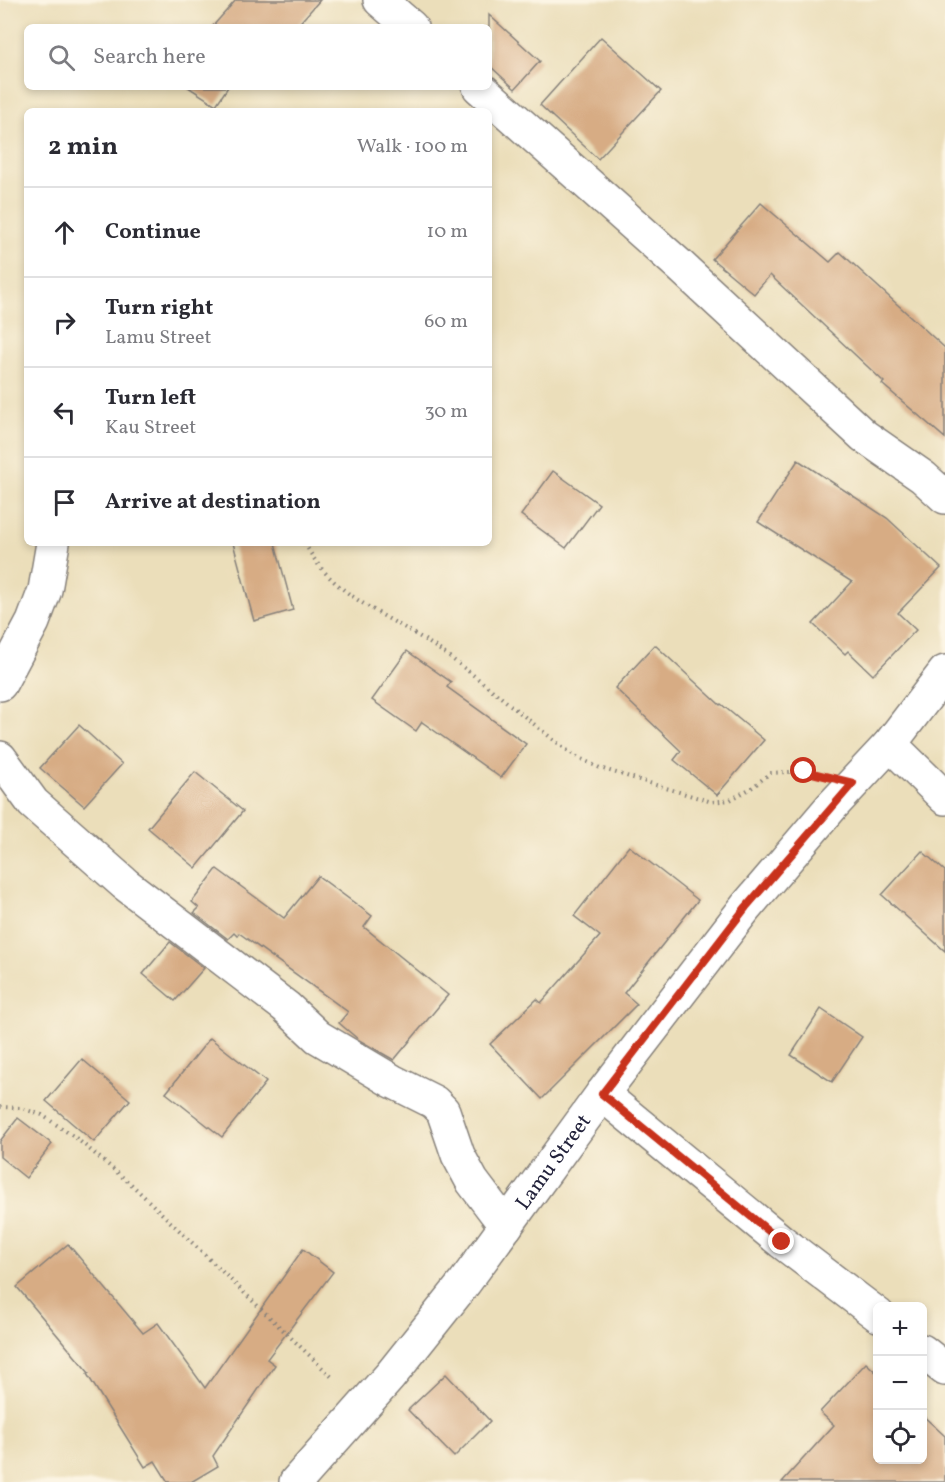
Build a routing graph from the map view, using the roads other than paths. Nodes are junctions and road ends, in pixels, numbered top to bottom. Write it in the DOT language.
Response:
graph roads {
  1 [pos="380,0"];
  2 [pos="408,24"];
  3 [pos="482,90"];
  4 [pos="945,497"];
  5 [pos="52,546"];
  6 [pos="945,672"];
  7 [pos="0,684"];
  8 [pos="890,744"];
  9 [pos="0,758"];
  10 [pos="945,798"];
  11 [pos="602,1094"];
  12 [pos="506,1226"];
  13 [pos="873,1311"];
  14 [pos="927,1355"];
  15 [pos="945,1369"];
  16 [pos="296,1482"];
  1 -- 2 [label="street"];
  3 -- 4 [label="street"];
  5 -- 7 [label="street"];
  6 -- 8 [label="street, Lamu Street"];
  8 -- 10 [label="street"];
  8 -- 11 [label="street, Lamu Street"];
  9 -- 12 [label="street"];
  11 -- 12 [label="street, Lamu Street"];
  11 -- 13 [label="street"];
  12 -- 16 [label="street, Lamu Street"];
  14 -- 15 [label="street"];
}
